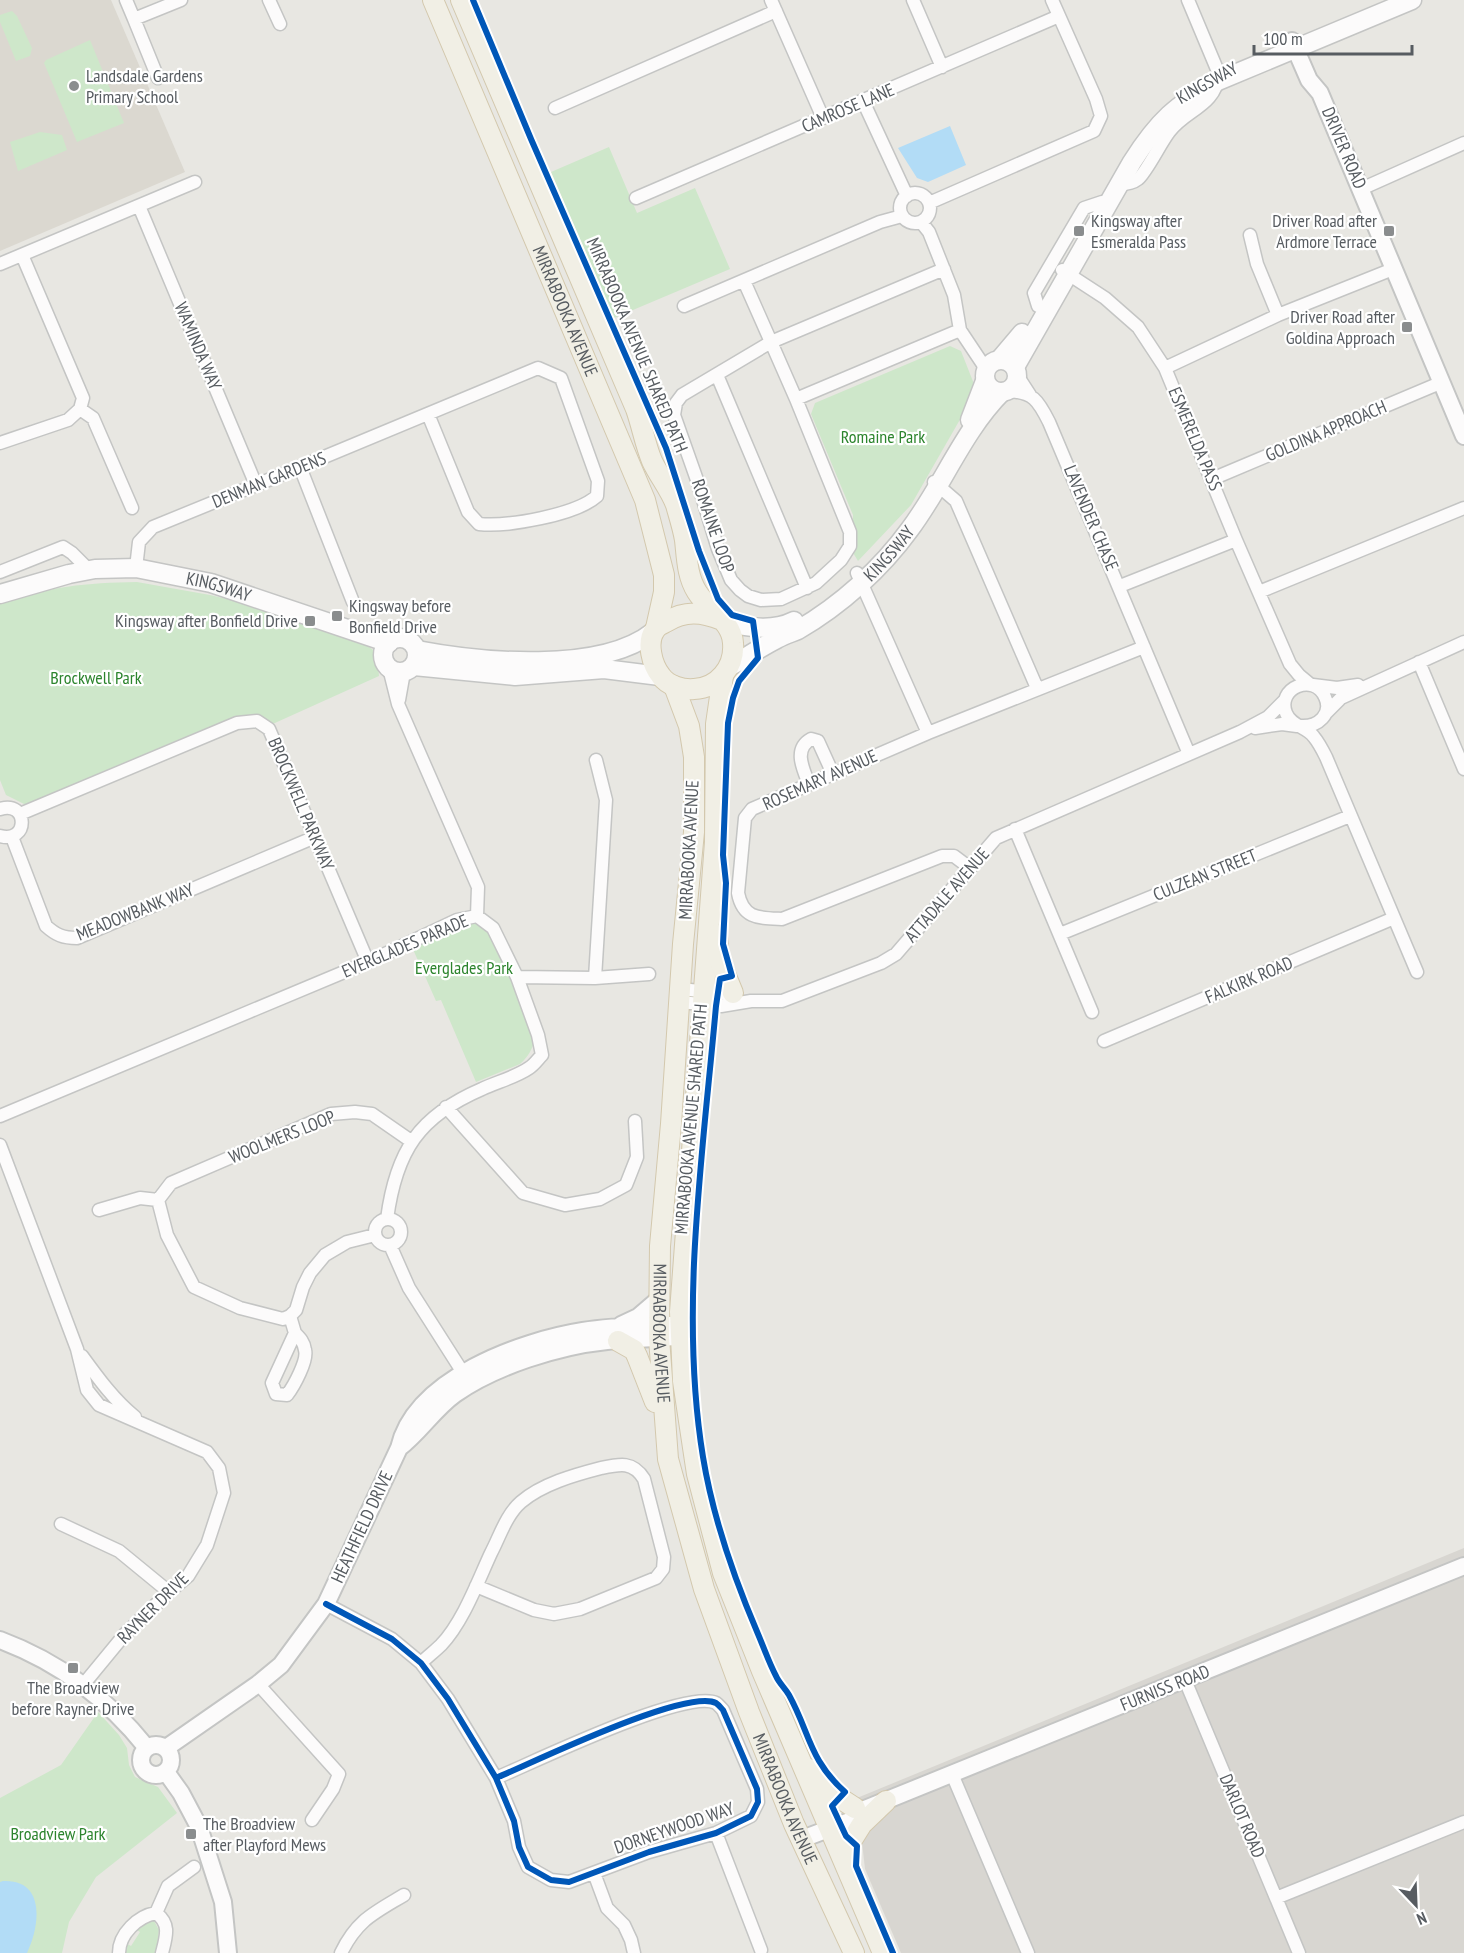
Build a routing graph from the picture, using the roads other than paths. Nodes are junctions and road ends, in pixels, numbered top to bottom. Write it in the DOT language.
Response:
graph roads {
  1 [pos="126,0"];
  2 [pos="181,0"];
  3 [pos="269,0"];
  4 [pos="433,0"];
  5 [pos="461,0"];
  6 [pos="913,0"];
  7 [pos="1052,0"];
  8 [pos="1188,0"];
  9 [pos="1387,0"];
  10 [pos="1412,0"];
  11 [pos="774,6"];
  12 [pos="1059,16"];
  13 [pos="139,17"];
  14 [pos="280,24"];
  15 [pos="1299,43"];
  16 [pos="942,68"];
  17 [pos="1218,77"];
  18 [pos="159,78"];
  19 [pos="863,101"];
  20 [pos="555,108"];
  21 [pos="823,118"];
  22 [pos="1464,143"];
  23 [pos="195,182"];
  24 [pos="1361,189"];
  25 [pos="907,196"];
  26 [pos="636,198"];
  27 [pos="1102,202"];
  28 [pos="929,203"];
  29 [pos="139,206"];
  30 [pos="902,216"];
  31 [pos="921,222"];
  32 [pos="1250,235"];
  33 [pos="22,255"];
  34 [pos="0,264"];
  35 [pos="944,269"];
  36 [pos="1393,269"];
  37 [pos="1064,271"];
  38 [pos="744,281"];
  39 [pos="684,306"];
  40 [pos="1038,306"];
  41 [pos="1278,315"];
  42 [pos="960,330"];
  43 [pos="771,342"];
  44 [pos="1165,368"];
  45 [pos="1001,374"];
  46 [pos="717,375"];
  47 [pos="1440,383"];
  48 [pos="796,399"];
  49 [pos="80,409"];
  50 [pos="428,414"];
  51 [pos="1464,436"];
  52 [pos="0,443"];
  53 [pos="300,467"];
  54 [pos="1212,479"];
  55 [pos="936,483"];
  56 [pos="256,485"];
  57 [pos="132,508"];
  58 [pos="1464,508"];
  59 [pos="1236,540"];
  60 [pos="136,568"];
  61 [pos="88,570"];
  62 [pos="0,572"];
  63 [pos="859,578"];
  64 [pos="1120,586"];
  65 [pos="807,588"];
  66 [pos="1258,592"];
  67 [pos="0,594"];
  68 [pos="353,602"];
  69 [pos="724,621"];
  70 [pos="655,630"];
  71 [pos="1464,642"];
  72 [pos="1282,645"];
  73 [pos="1144,647"];
  74 [pos="399,659"];
  75 [pos="1419,662"];
  76 [pos="726,672"];
  77 [pos="667,681"];
  78 [pos="1368,684"];
  79 [pos="1312,685"];
  80 [pos="1037,688"];
  81 [pos="1288,695"];
  82 [pos="1326,714"];
  83 [pos="1300,726"];
  84 [pos="1240,732"];
  85 [pos="928,733"];
  86 [pos="1189,754"];
  87 [pos="1326,757"];
  88 [pos="596,760"];
  89 [pos="1464,769"];
  90 [pos="832,774"];
  91 [pos="809,784"];
  92 [pos="0,809"];
  93 [pos="20,814"];
  94 [pos="1350,816"];
  95 [pos="1015,829"];
  96 [pos="6,836"];
  97 [pos="315,837"];
  98 [pos="970,868"];
  99 [pos="712,888"];
  100 [pos="477,916"];
  101 [pos="1394,918"];
  102 [pos="1060,934"];
  103 [pos="368,962"];
  104 [pos="1417,972"];
  105 [pos="649,974"];
  106 [pos="517,977"];
  107 [pos="595,978"];
  108 [pos="680,995"];
  109 [pos="742,997"];
  110 [pos="703,998"];
  111 [pos="1092,1012"];
  112 [pos="1104,1041"];
  113 [pos="446,1107"];
  114 [pos="0,1116"];
  115 [pos="635,1121"];
  116 [pos="411,1141"];
  117 [pos="0,1145"];
  118 [pos="158,1200"];
  119 [pos="99,1210"];
  120 [pos="387,1219"];
  121 [pos="375,1234"];
  122 [pos="390,1245"];
  123 [pos="658,1299"];
  124 [pos="290,1316"];
  125 [pos="680,1330"];
  126 [pos="659,1332"];
  127 [pos="295,1333"];
  128 [pos="616,1335"];
  129 [pos="467,1379"];
  130 [pos="665,1430"];
  131 [pos="61,1524"];
  132 [pos="1464,1566"];
  133 [pos="476,1586"];
  134 [pos="169,1592"];
  135 [pos="326,1604"];
  136 [pos="0,1640"];
  137 [pos="421,1663"];
  138 [pos="1185,1680"];
  139 [pos="83,1684"];
  140 [pos="258,1684"];
  141 [pos="147,1748"];
  142 [pos="166,1748"];
  143 [pos="801,1760"];
  144 [pos="166,1772"];
  145 [pos="952,1774"];
  146 [pos="496,1778"];
  147 [pos="886,1801"];
  148 [pos="860,1809"];
  149 [pos="312,1820"];
  150 [pos="1464,1822"];
  151 [pos="828,1825"];
  152 [pos="716,1833"];
  153 [pos="800,1836"];
  154 [pos="194,1866"];
  155 [pos="848,1870"];
  156 [pos="594,1873"];
  157 [pos="404,1895"];
  158 [pos="1276,1898"];
  159 [pos="156,1913"];
  160 [pos="761,1950"];
  161 [pos="119,1953"];
  162 [pos="162,1953"];
  163 [pos="228,1953"];
  164 [pos="341,1953"];
  165 [pos="634,1953"];
  166 [pos="854,1953"];
  167 [pos="883,1953"];
  168 [pos="1028,1953"];
  169 [pos="1299,1953"];
  1 -- 13 [label="street"];
  2 -- 13 [label="street"];
  3 -- 14 [label="street"];
  4 -- 70 [label="main road, MIRRABOOKA AVENUE"];
  5 -- 69 [label="main road, MIRRABOOKA AVENUE"];
  6 -- 16 [label="street"];
  7 -- 12 [label="street"];
  8 -- 17 [label="street"];
  9 -- 15 [label="main road, KINGSWAY"];
  10 -- 15 [label="main road, KINGSWAY"];
  11 -- 20 [label="street"];
  11 -- 21 [label="street"];
  12 -- 16 [label="street, CAMROSE LANE"];
  12 -- 28 [label="street"];
  13 -- 18 [label="street"];
  15 -- 17 [label="main road, KINGSWAY"];
  15 -- 24 [label="street, DRIVER ROAD"];
  16 -- 19 [label="street, CAMROSE LANE"];
  17 -- 27 [label="main road, KINGSWAY"];
  17 -- 37 [label="main road, KINGSWAY"];
  19 -- 21 [label="street, CAMROSE LANE"];
  19 -- 25 [label="street"];
  21 -- 26 [label="street, CAMROSE LANE"];
  22 -- 24 [label="street"];
  23 -- 29 [label="street"];
  24 -- 36 [label="street, DRIVER ROAD"];
  25 -- 28 [label="street"];
  25 -- 30 [label="street"];
  27 -- 37 [label="main road, KINGSWAY"];
  27 -- 40 [label="street, KINGSWAY"];
  28 -- 31 [label="street"];
  29 -- 33 [label="street"];
  29 -- 56 [label="street, WAMINDA WAY"];
  30 -- 31 [label="street"];
  30 -- 38 [label="street"];
  31 -- 35 [label="street"];
  32 -- 41 [label="street"];
  33 -- 34 [label="street"];
  33 -- 49 [label="street"];
  35 -- 42 [label="street"];
  35 -- 43 [label="street"];
  36 -- 41 [label="street"];
  36 -- 47 [label="street, DRIVER ROAD"];
  37 -- 40 [label="main road, KINGSWAY"];
  37 -- 44 [label="street, ESMERELDA PASS"];
  37 -- 45 [label="main road, KINGSWAY"];
  38 -- 39 [label="street"];
  38 -- 43 [label="street, ROMAINE LOOP"];
  40 -- 45 [label="main road, KINGSWAY"];
  41 -- 44 [label="street"];
  42 -- 45 [label="street, LAVENDER CHASE"];
  42 -- 48 [label="street"];
  43 -- 46 [label="street, ROMAINE LOOP"];
  43 -- 48 [label="street, ROMAINE LOOP"];
  44 -- 54 [label="street, ESMERELDA PASS"];
  45 -- 55 [label="main road, KINGSWAY"];
  45 -- 64 [label="street, LAVENDER CHASE"];
  46 -- 65 [label="street"];
  46 -- 65 [label="street, ROMAINE LOOP"];
  47 -- 51 [label="street, DRIVER ROAD"];
  47 -- 54 [label="street, GOLDINA APPROACH"];
  48 -- 65 [label="street, ROMAINE LOOP"];
  49 -- 52 [label="street"];
  49 -- 57 [label="street"];
  50 -- 50 [label="street, DENMAN GARDENS"];
  50 -- 53 [label="street, DENMAN GARDENS"];
  53 -- 56 [label="street, DENMAN GARDENS"];
  53 -- 68 [label="street"];
  54 -- 59 [label="street, ESMERELDA PASS"];
  55 -- 63 [label="main road, KINGSWAY"];
  55 -- 80 [label="street"];
  56 -- 60 [label="street, DENMAN GARDENS"];
  58 -- 66 [label="street"];
  59 -- 64 [label="street"];
  59 -- 66 [label="street, ESMERELDA PASS"];
  60 -- 61 [label="main road, KINGSWAY"];
  60 -- 74 [label="main road, KINGSWAY"];
  61 -- 62 [label="street"];
  61 -- 67 [label="main road, KINGSWAY"];
  63 -- 69 [label="main road, KINGSWAY"];
  63 -- 76 [label="main road, KINGSWAY"];
  63 -- 85 [label="street"];
  64 -- 73 [label="street, LAVENDER CHASE"];
  66 -- 72 [label="street, ESMERELDA PASS"];
  69 -- 70 [label="main road"];
  69 -- 76 [label="main road"];
  70 -- 74 [label="main road, KINGSWAY"];
  70 -- 77 [label="main road"];
  71 -- 75 [label="street"];
  72 -- 79 [label="street, ESMERELDA PASS"];
  72 -- 81 [label="street, ESMERELDA PASS"];
  73 -- 80 [label="street, ROSEMARY AVENUE"];
  73 -- 86 [label="street, LAVENDER CHASE"];
  74 -- 77 [label="main road, KINGSWAY"];
  74 -- 100 [label="street"];
  75 -- 78 [label="street"];
  75 -- 89 [label="street"];
  76 -- 77 [label="main road"];
  76 -- 99 [label="main road, MIRRABOOKA AVENUE"];
  77 -- 108 [label="main road, MIRRABOOKA AVENUE"];
  78 -- 79 [label="street"];
  78 -- 82 [label="street"];
  79 -- 81 [label="street"];
  79 -- 82 [label="street"];
  80 -- 85 [label="street, ROSEMARY AVENUE"];
  81 -- 83 [label="street"];
  81 -- 84 [label="street, ATTADALE AVENUE"];
  82 -- 83 [label="street"];
  82 -- 87 [label="street"];
  83 -- 84 [label="street, ATTADALE AVENUE"];
  83 -- 87 [label="street"];
  84 -- 86 [label="street, ATTADALE AVENUE"];
  85 -- 90 [label="street, ROSEMARY AVENUE"];
  86 -- 95 [label="street, ATTADALE AVENUE"];
  87 -- 94 [label="street"];
  88 -- 107 [label="street"];
  90 -- 91 [label="street, ROSEMARY AVENUE"];
  90 -- 91 [label="street"];
  91 -- 98 [label="street, ROSEMARY AVENUE"];
  92 -- 93 [label="street"];
  93 -- 96 [label="street"];
  93 -- 97 [label="street, BROCKWELL PARKWAY"];
  94 -- 101 [label="street"];
  94 -- 102 [label="street, CULZEAN STREET"];
  95 -- 98 [label="street, ATTADALE AVENUE"];
  95 -- 102 [label="street"];
  96 -- 97 [label="street, MEADOWBANK WAY"];
  97 -- 103 [label="street, BROCKWELL PARKWAY"];
  98 -- 109 [label="street, ATTADALE AVENUE"];
  99 -- 109 [label="main road"];
  99 -- 110 [label="main road, MIRRABOOKA AVENUE"];
  100 -- 103 [label="street, EVERGLADES PARADE"];
  100 -- 106 [label="street, EVERGLADES PARADE"];
  101 -- 104 [label="street"];
  101 -- 112 [label="street, FALKIRK ROAD"];
  102 -- 111 [label="street"];
  103 -- 114 [label="street, EVERGLADES PARADE"];
  105 -- 107 [label="street"];
  106 -- 107 [label="street"];
  106 -- 113 [label="street, EVERGLADES PARADE"];
  108 -- 110 [label="street, ATTADALE AVENUE"];
  108 -- 123 [label="main road, MIRRABOOKA AVENUE"];
  109 -- 110 [label="street, ATTADALE AVENUE"];
  109 -- 110 [label="street, ATTADALE AVENUE"];
  110 -- 125 [label="main road, MIRRABOOKA AVENUE"];
  113 -- 115 [label="street"];
  113 -- 116 [label="street, EVERGLADES PARADE"];
  116 -- 118 [label="street, WOOLMERS LOOP"];
  116 -- 120 [label="street, EVERGLADES PARADE"];
  117 -- 134 [label="street, RAYNER DRIVE"];
  118 -- 119 [label="street"];
  118 -- 124 [label="street"];
  120 -- 121 [label="street"];
  120 -- 122 [label="street"];
  121 -- 122 [label="street"];
  121 -- 124 [label="street"];
  122 -- 129 [label="street"];
  123 -- 126 [label="main road, MIRRABOOKA AVENUE"];
  123 -- 128 [label="street"];
  124 -- 127 [label="street"];
  125 -- 126 [label="street, HEATHFIELD DRIVE"];
  125 -- 143 [label="main road, MIRRABOOKA AVENUE"];
  126 -- 128 [label="street, HEATHFIELD DRIVE"];
  126 -- 130 [label="main road, MIRRABOOKA AVENUE"];
  128 -- 129 [label="street, HEATHFIELD DRIVE"];
  128 -- 130 [label="main road"];
  129 -- 135 [label="street, HEATHFIELD DRIVE"];
  130 -- 153 [label="main road, MIRRABOOKA AVENUE"];
  131 -- 134 [label="street"];
  132 -- 138 [label="street, FURNISS ROAD"];
  133 -- 133 [label="street"];
  133 -- 137 [label="street"];
  134 -- 139 [label="street, RAYNER DRIVE"];
  135 -- 137 [label="street, DORNEYWOOD WAY"];
  135 -- 140 [label="street, HEATHFIELD DRIVE"];
  136 -- 139 [label="street"];
  137 -- 146 [label="street, DORNEYWOOD WAY"];
  138 -- 145 [label="street, FURNISS ROAD"];
  138 -- 158 [label="street, DARLOT ROAD"];
  139 -- 141 [label="street"];
  140 -- 142 [label="street, HEATHFIELD DRIVE"];
  140 -- 149 [label="street"];
  141 -- 142 [label="street"];
  141 -- 144 [label="street"];
  142 -- 144 [label="street"];
  143 -- 148 [label="main road"];
  143 -- 151 [label="main road, MIRRABOOKA AVENUE"];
  144 -- 163 [label="street"];
  145 -- 147 [label="street, FURNISS ROAD"];
  145 -- 168 [label="street"];
  146 -- 152 [label="street, DORNEYWOOD WAY"];
  146 -- 156 [label="street, DORNEYWOOD WAY"];
  147 -- 148 [label="street, FURNISS ROAD"];
  147 -- 155 [label="main road"];
  148 -- 151 [label="street, FURNISS ROAD"];
  150 -- 158 [label="street"];
  151 -- 153 [label="street, FURNISS ROAD"];
  151 -- 155 [label="main road, MIRRABOOKA AVENUE"];
  152 -- 156 [label="street, DORNEYWOOD WAY"];
  152 -- 160 [label="street, DORNEYWOOD WAY"];
  153 -- 166 [label="main road, MIRRABOOKA AVENUE"];
  154 -- 159 [label="street"];
  155 -- 167 [label="main road, MIRRABOOKA AVENUE"];
  156 -- 165 [label="street"];
  157 -- 164 [label="street"];
  158 -- 169 [label="street, DARLOT ROAD"];
  159 -- 161 [label="street"];
  159 -- 162 [label="street"];
}
